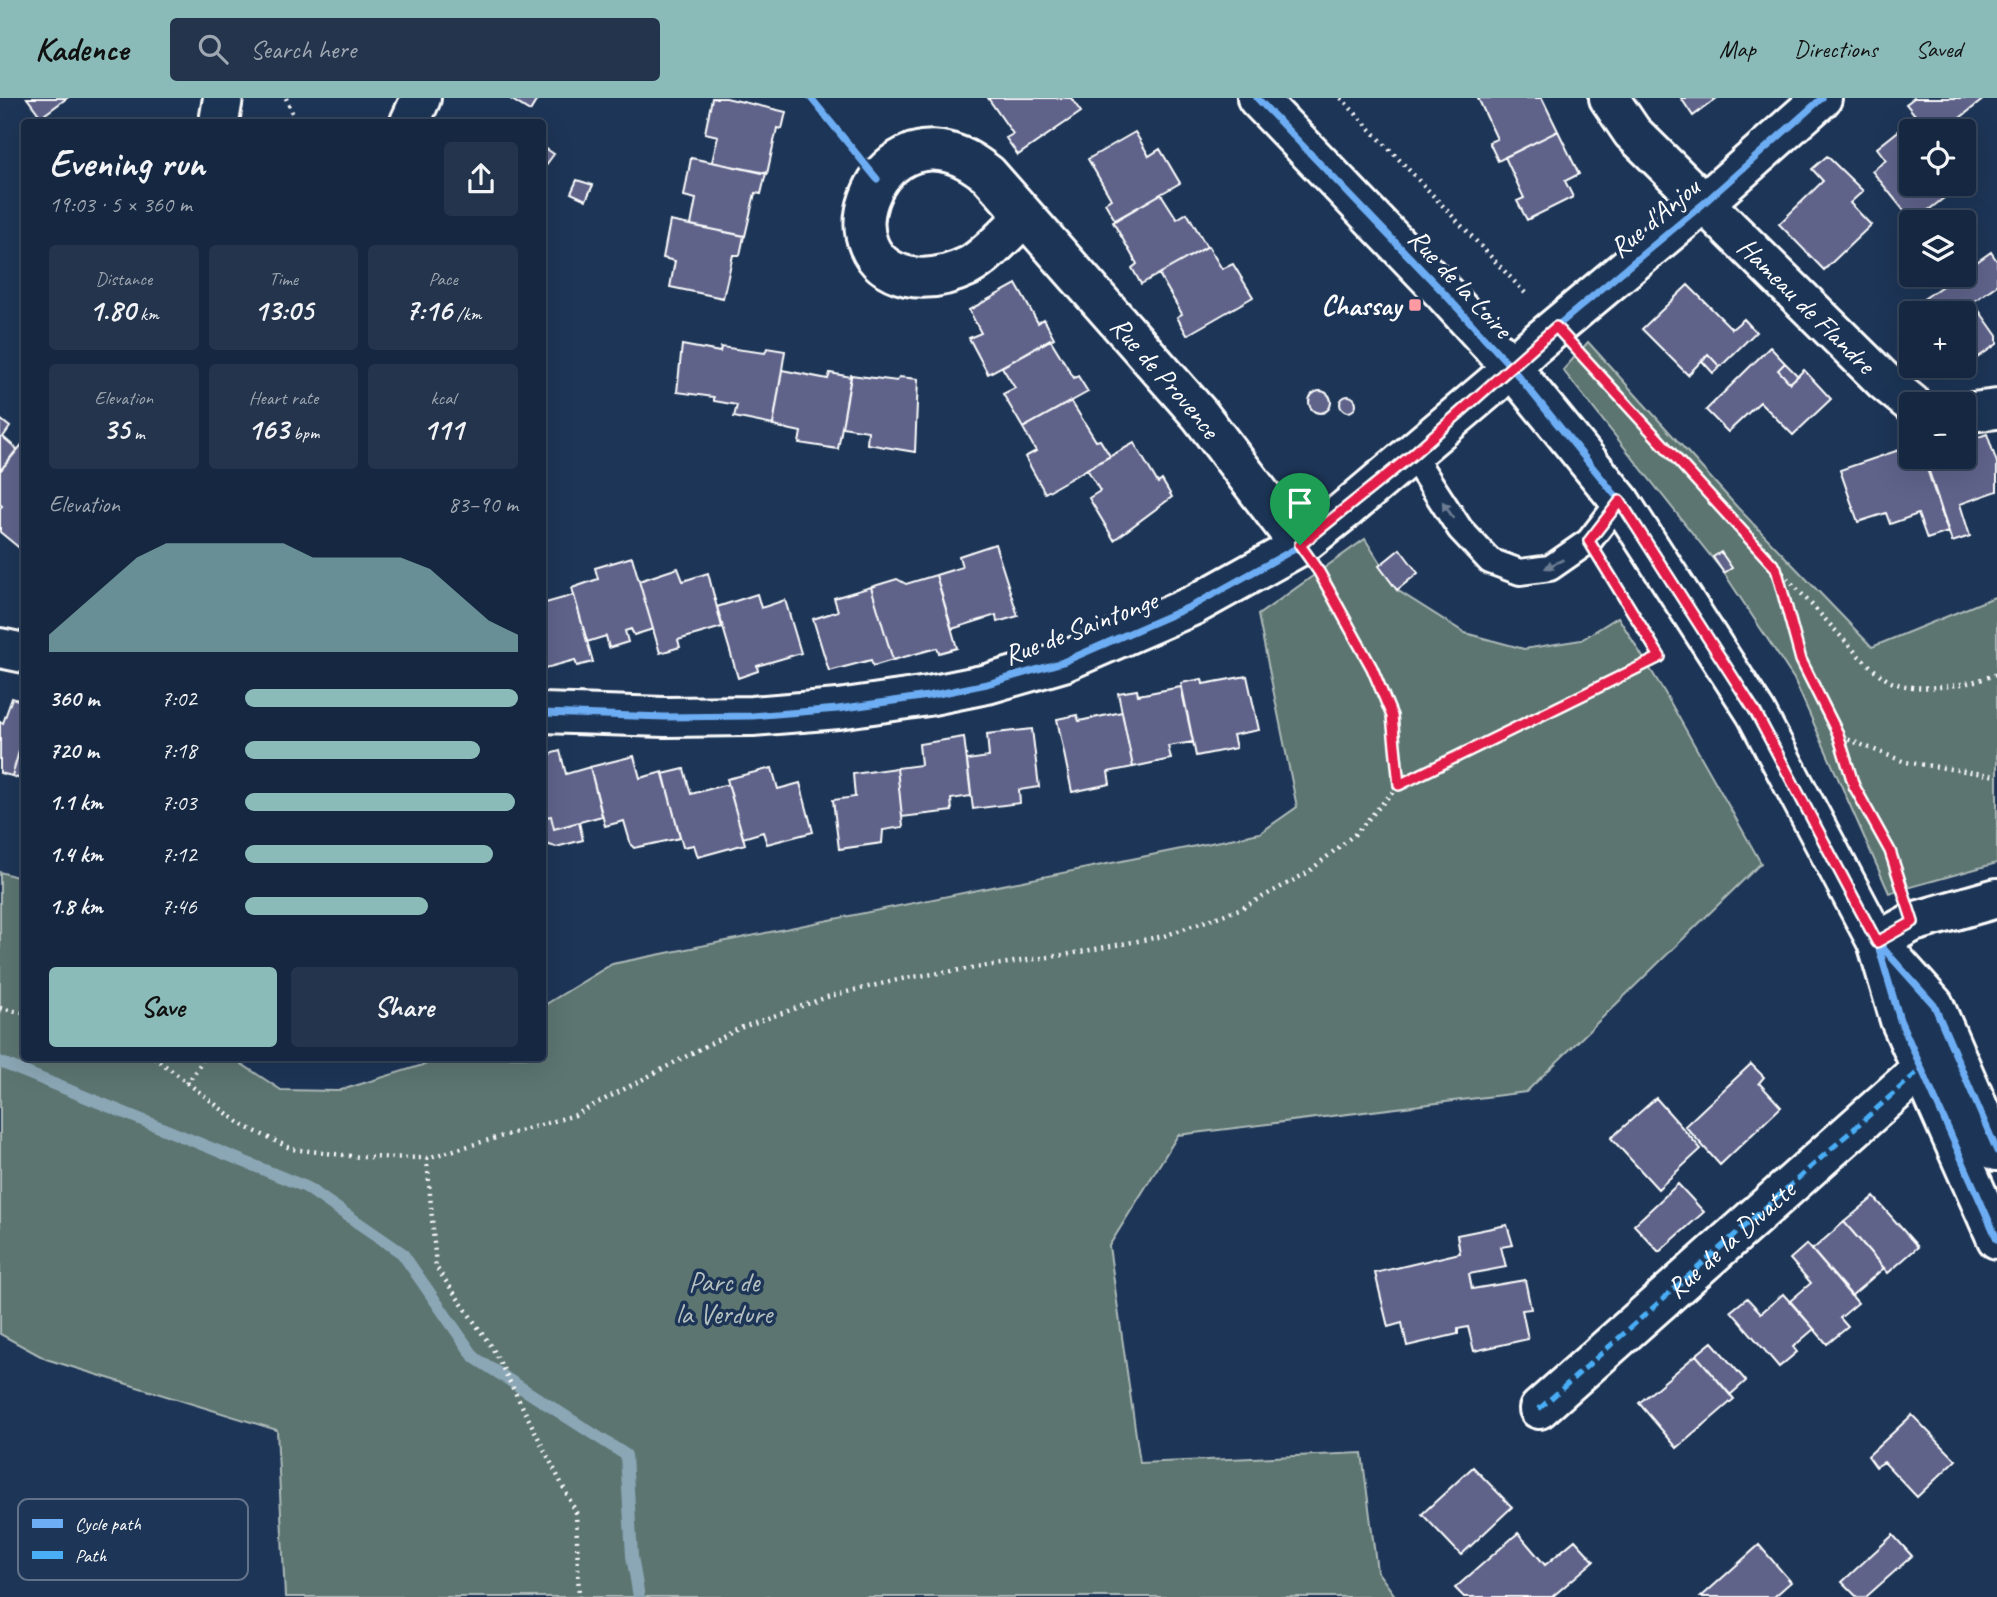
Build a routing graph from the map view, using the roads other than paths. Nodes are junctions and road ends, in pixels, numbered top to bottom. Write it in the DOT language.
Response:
graph roads {
  1 [pos="223,98"];
  2 [pos="421,98"];
  3 [pos="1257,98"];
  4 [pos="1609,98"];
  5 [pos="1822,98"];
  6 [pos="220,119"];
  7 [pos="411,119"];
  8 [pos="1703,204"];
  9 [pos="1025,216"];
  10 [pos="1511,367"];
  11 [pos="1899,393"];
  12 [pos="1997,409"];
  13 [pos="1976,412"];
  14 [pos="1412,455"];
  15 [pos="1620,501"];
  16 [pos="1300,545"];
  17 [pos="0,648"];
  18 [pos="21,652"];
  19 [pos="546,713"];
  20 [pos="1997,898"];
  21 [pos="1877,942"];
  22 [pos="1921,1069"];
  23 [pos="1997,1151"];
  24 [pos="1997,1239"];
  25 [pos="1539,1409"];
  1 -- 6 [label="street"];
  2 -- 7 [label="street"];
  3 -- 10 [label="street, Rue de la Loire"];
  4 -- 8 [label="street, Hameau de Flandre"];
  5 -- 8 [label="street, Rue d'Anjou"];
  8 -- 10 [label="street, Rue d'Anjou"];
  8 -- 11 [label="street, Hameau de Flandre"];
  9 -- 16 [label="street, Rue de Provence"];
  10 -- 14 [label="street, Rue de Saintonge"];
  10 -- 15 [label="street, Rue de la Loire"];
  12 -- 13 [label="street"];
  15 -- 14 [label="lane, one-way"];
  14 -- 16 [label="street, Rue de Saintonge"];
  15 -- 21 [label="street, Rue de la Loire"];
  16 -- 19 [label="street, Rue de Saintonge"];
  17 -- 18 [label="street"];
  20 -- 21 [label="street"];
  21 -- 22 [label="street, Rue de la Loire"];
  21 -- 23 [label="street, Rue de la Loire"];
  22 -- 24 [label="street, Rue de la Loire"];
  22 -- 25 [label="street, Rue de la Divatte"];
}
